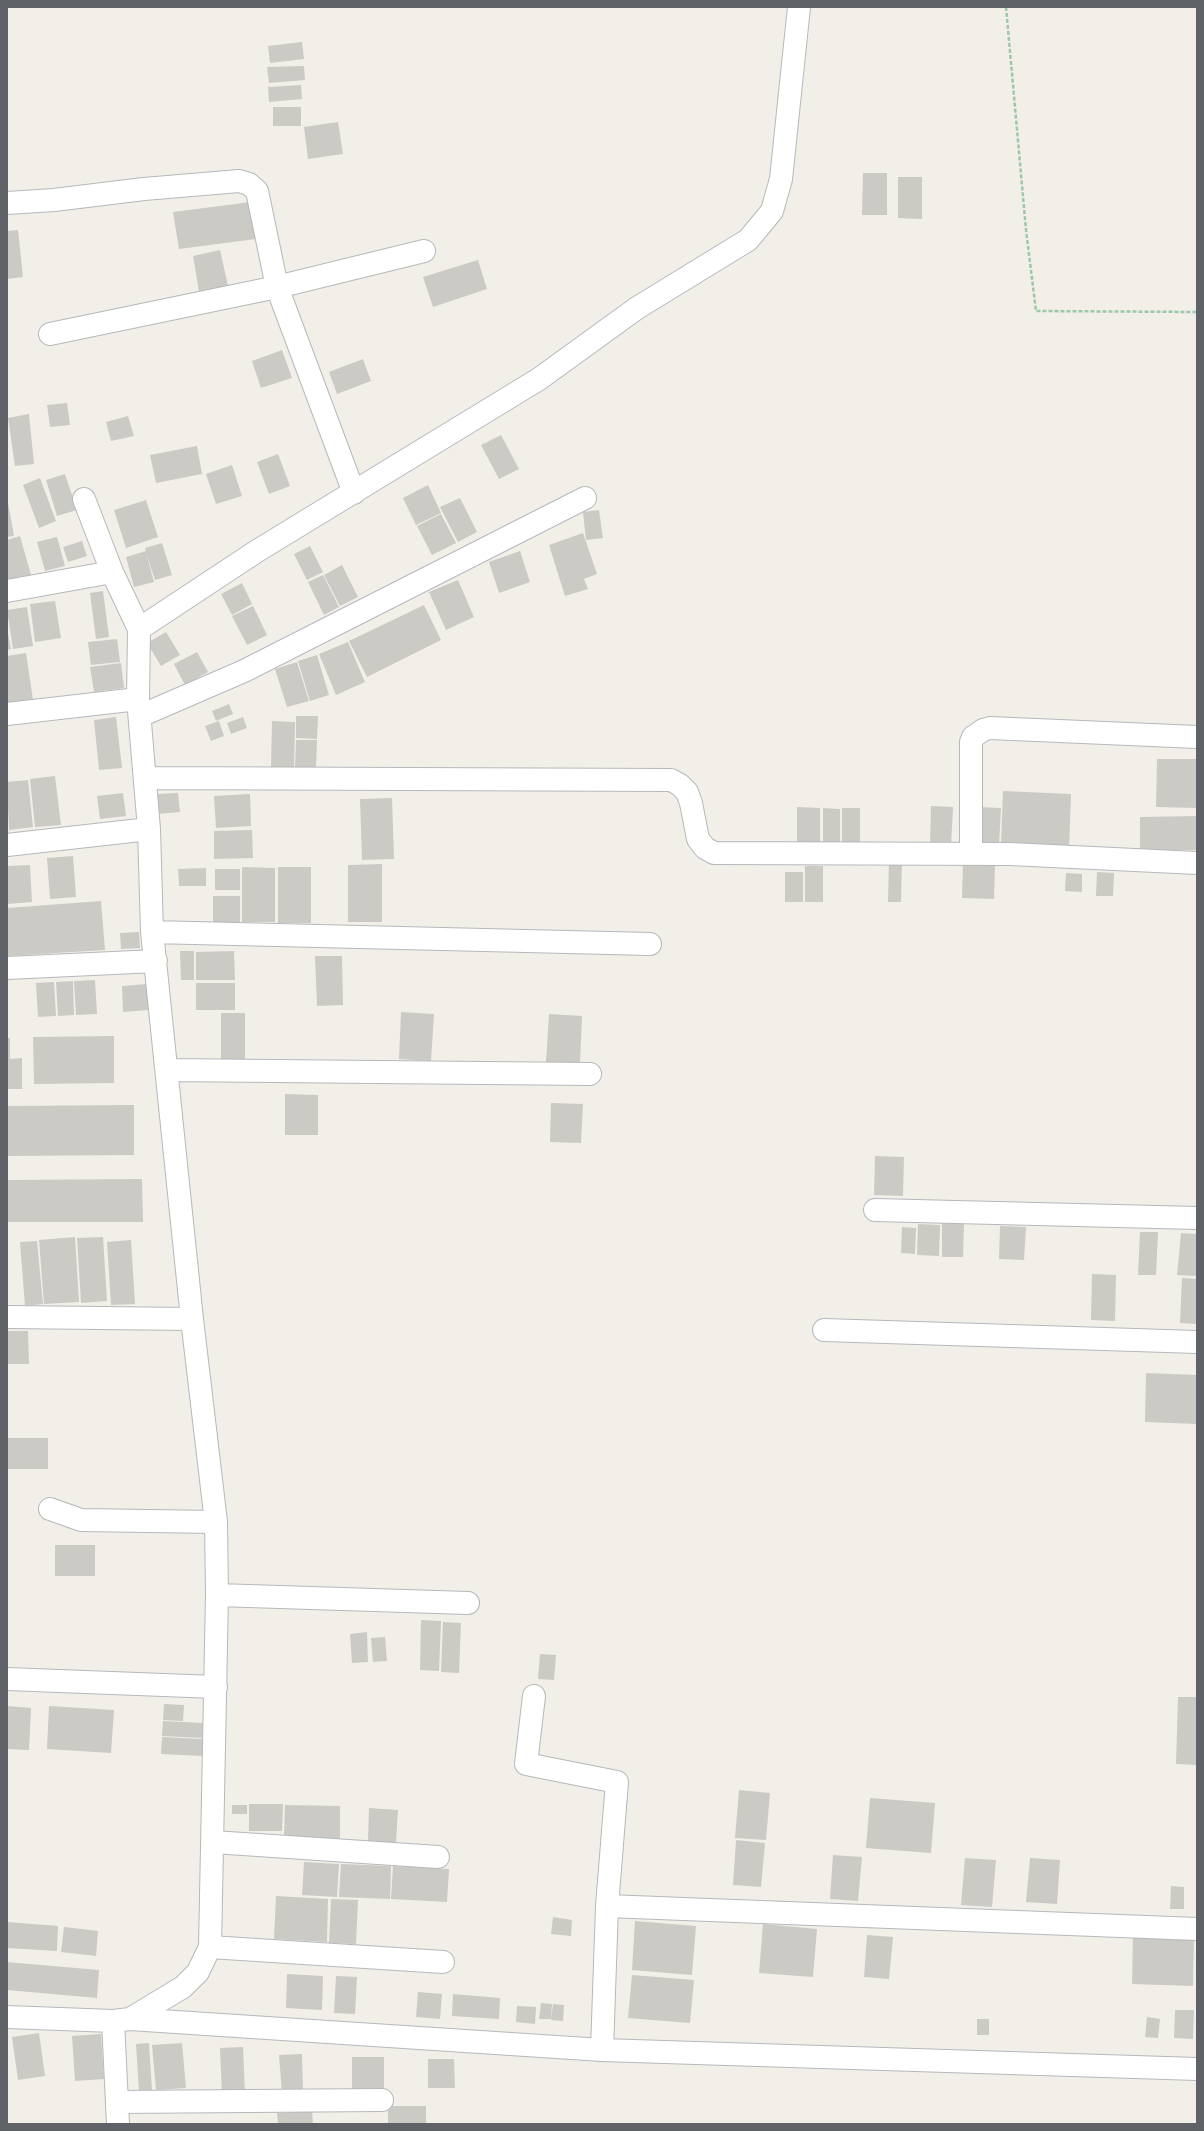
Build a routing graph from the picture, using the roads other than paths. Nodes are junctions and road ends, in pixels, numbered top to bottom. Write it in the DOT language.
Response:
graph roads {
  1 [pos="799,7"];
  2 [pos="7,203"];
  3 [pos="424,251"];
  4 [pos="277,287"];
  5 [pos="50,334"];
  6 [pos="354,493"];
  7 [pos="585,498"];
  8 [pos="84,499"];
  9 [pos="112,572"];
  10 [pos="7,591"];
  11 [pos="139,629"];
  12 [pos="139,708"];
  13 [pos="7,714"];
  14 [pos="1197,737"];
  15 [pos="144,778"];
  16 [pos="149,829"];
  17 [pos="7,845"];
  18 [pos="971,853"];
  19 [pos="1197,863"];
  20 [pos="152,932"];
  21 [pos="650,944"];
  22 [pos="156,961"];
  23 [pos="7,968"];
  24 [pos="167,1070"];
  25 [pos="590,1074"];
  26 [pos="875,1210"];
  27 [pos="1197,1218"];
  28 [pos="7,1317"];
  29 [pos="192,1319"];
  30 [pos="824,1330"];
  31 [pos="1197,1342"];
  32 [pos="50,1509"];
  33 [pos="216,1522"];
  34 [pos="217,1595"];
  35 [pos="468,1603"];
  36 [pos="7,1679"];
  37 [pos="216,1687"];
  38 [pos="534,1696"];
  39 [pos="213,1842"];
  40 [pos="438,1857"];
  41 [pos="607,1906"];
  42 [pos="1197,1929"];
  43 [pos="210,1947"];
  44 [pos="443,1962"];
  45 [pos="7,2017"];
  46 [pos="122,2020"];
  47 [pos="602,2050"];
  48 [pos="1197,2069"];
  49 [pos="382,2100"];
  50 [pos="117,2102"];
  51 [pos="118,2124"];
  1 -- 6 [label="street"];
  2 -- 4 [label="street"];
  3 -- 4 [label="street"];
  4 -- 5 [label="street"];
  4 -- 6 [label="street"];
  6 -- 11 [label="street"];
  7 -- 12 [label="street"];
  8 -- 9 [label="street"];
  9 -- 10 [label="street"];
  9 -- 11 [label="street"];
  11 -- 12 [label="street"];
  12 -- 13 [label="street"];
  12 -- 15 [label="street"];
  14 -- 18 [label="street"];
  15 -- 16 [label="street"];
  15 -- 18 [label="street"];
  16 -- 17 [label="street"];
  16 -- 20 [label="street"];
  18 -- 19 [label="street"];
  20 -- 21 [label="street"];
  20 -- 22 [label="street"];
  22 -- 23 [label="street"];
  22 -- 24 [label="street"];
  24 -- 25 [label="street"];
  24 -- 29 [label="street"];
  26 -- 27 [label="street"];
  28 -- 29 [label="street"];
  29 -- 33 [label="street"];
  30 -- 31 [label="street"];
  32 -- 33 [label="street"];
  33 -- 34 [label="street"];
  34 -- 35 [label="street"];
  34 -- 37 [label="street"];
  36 -- 37 [label="street"];
  37 -- 39 [label="street"];
  38 -- 41 [label="street"];
  39 -- 40 [label="street"];
  39 -- 43 [label="street"];
  41 -- 42 [label="street"];
  41 -- 47 [label="street"];
  43 -- 44 [label="street"];
  43 -- 46 [label="street"];
  45 -- 46 [label="street"];
  46 -- 47 [label="street"];
  46 -- 50 [label="street"];
  47 -- 48 [label="street"];
  49 -- 50 [label="street"];
  50 -- 51 [label="street"];
}
